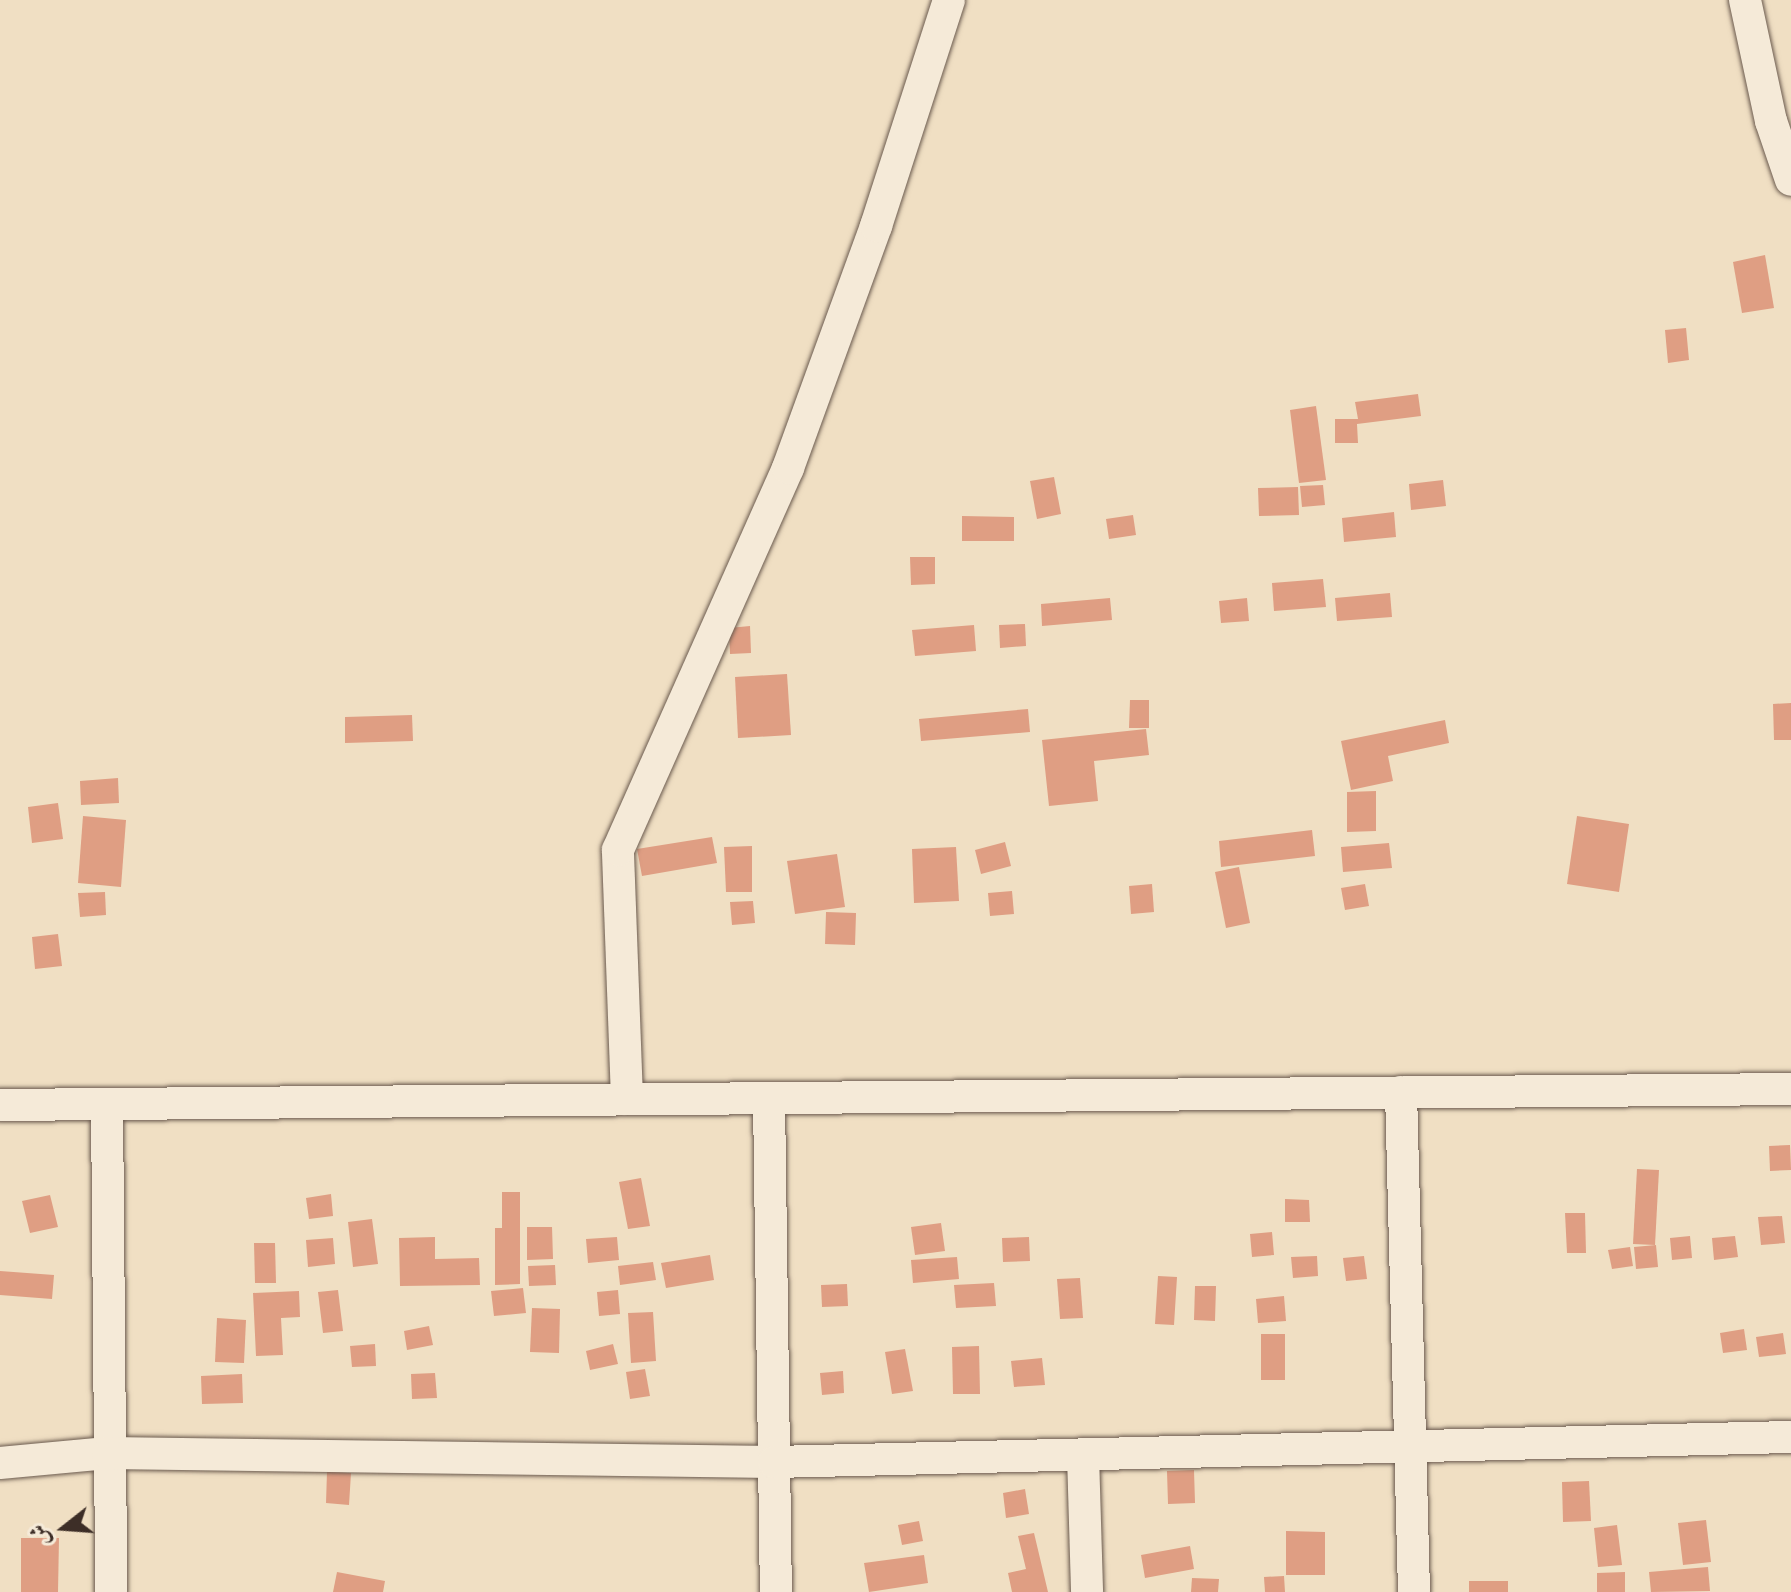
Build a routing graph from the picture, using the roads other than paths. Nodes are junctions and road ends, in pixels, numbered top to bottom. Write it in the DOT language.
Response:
graph roads {
  1 [pos="949,0"];
  2 [pos="1745,0"];
  3 [pos="1791,180"];
  4 [pos="1791,1089"];
  5 [pos="1401,1092"];
  6 [pos="769,1098"];
  7 [pos="627,1099"];
  8 [pos="107,1104"];
  9 [pos="0,1105"];
  10 [pos="1791,1437"];
  11 [pos="1410,1447"];
  12 [pos="108,1453"];
  13 [pos="1083,1455"];
  14 [pos="774,1462"];
  15 [pos="0,1463"];
  16 [pos="111,1592"];
  17 [pos="776,1592"];
  18 [pos="1087,1592"];
  19 [pos="1414,1592"];
  1 -- 7 [label="street"];
  2 -- 3 [label="street"];
  4 -- 5 [label="street"];
  5 -- 6 [label="street"];
  5 -- 11 [label="street"];
  6 -- 7 [label="street"];
  6 -- 14 [label="street"];
  7 -- 8 [label="street"];
  8 -- 9 [label="street"];
  8 -- 12 [label="street"];
  10 -- 11 [label="street"];
  11 -- 13 [label="street"];
  11 -- 19 [label="street"];
  12 -- 14 [label="street"];
  12 -- 15 [label="street"];
  12 -- 16 [label="street"];
  13 -- 14 [label="street"];
  13 -- 18 [label="street"];
  14 -- 17 [label="street"];
}
